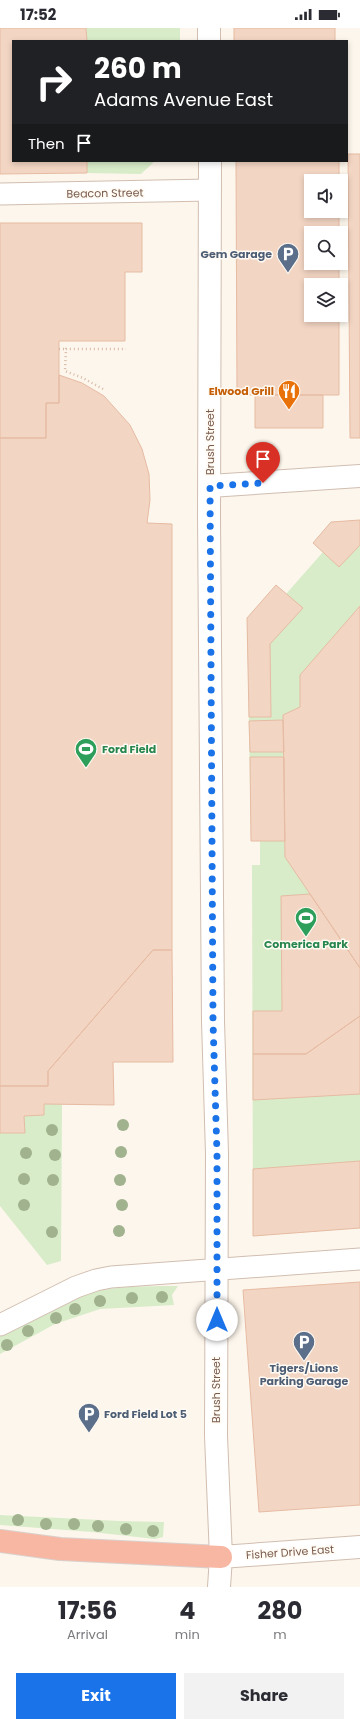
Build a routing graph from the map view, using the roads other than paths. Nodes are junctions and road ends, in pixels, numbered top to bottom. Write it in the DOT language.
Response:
graph roads {
  1 [pos="209,28"];
  2 [pos="209,40"];
  3 [pos="210,162"];
  4 [pos="210,190"];
  5 [pos="0,194"];
  6 [pos="360,476"];
  7 [pos="210,486"];
  8 [pos="360,1259"];
  9 [pos="217,1270"];
  10 [pos="0,1325"];
  11 [pos="0,1541"];
  12 [pos="360,1547"];
  13 [pos="220,1572"];
  1 -- 2 [label="street"];
  3 -- 4 [label="street, Brush Street"];
  4 -- 5 [label="street, Beacon Street"];
  4 -- 7 [label="street, Brush Street"];
  6 -- 7 [label="street"];
  7 -- 9 [label="street, Brush Street"];
  8 -- 9 [label="street"];
  9 -- 10 [label="street"];
  9 -- 13 [label="street, Brush Street"];
  11 -- 13 [label="highway"];
  12 -- 13 [label="street, Fisher Drive East"];
}
